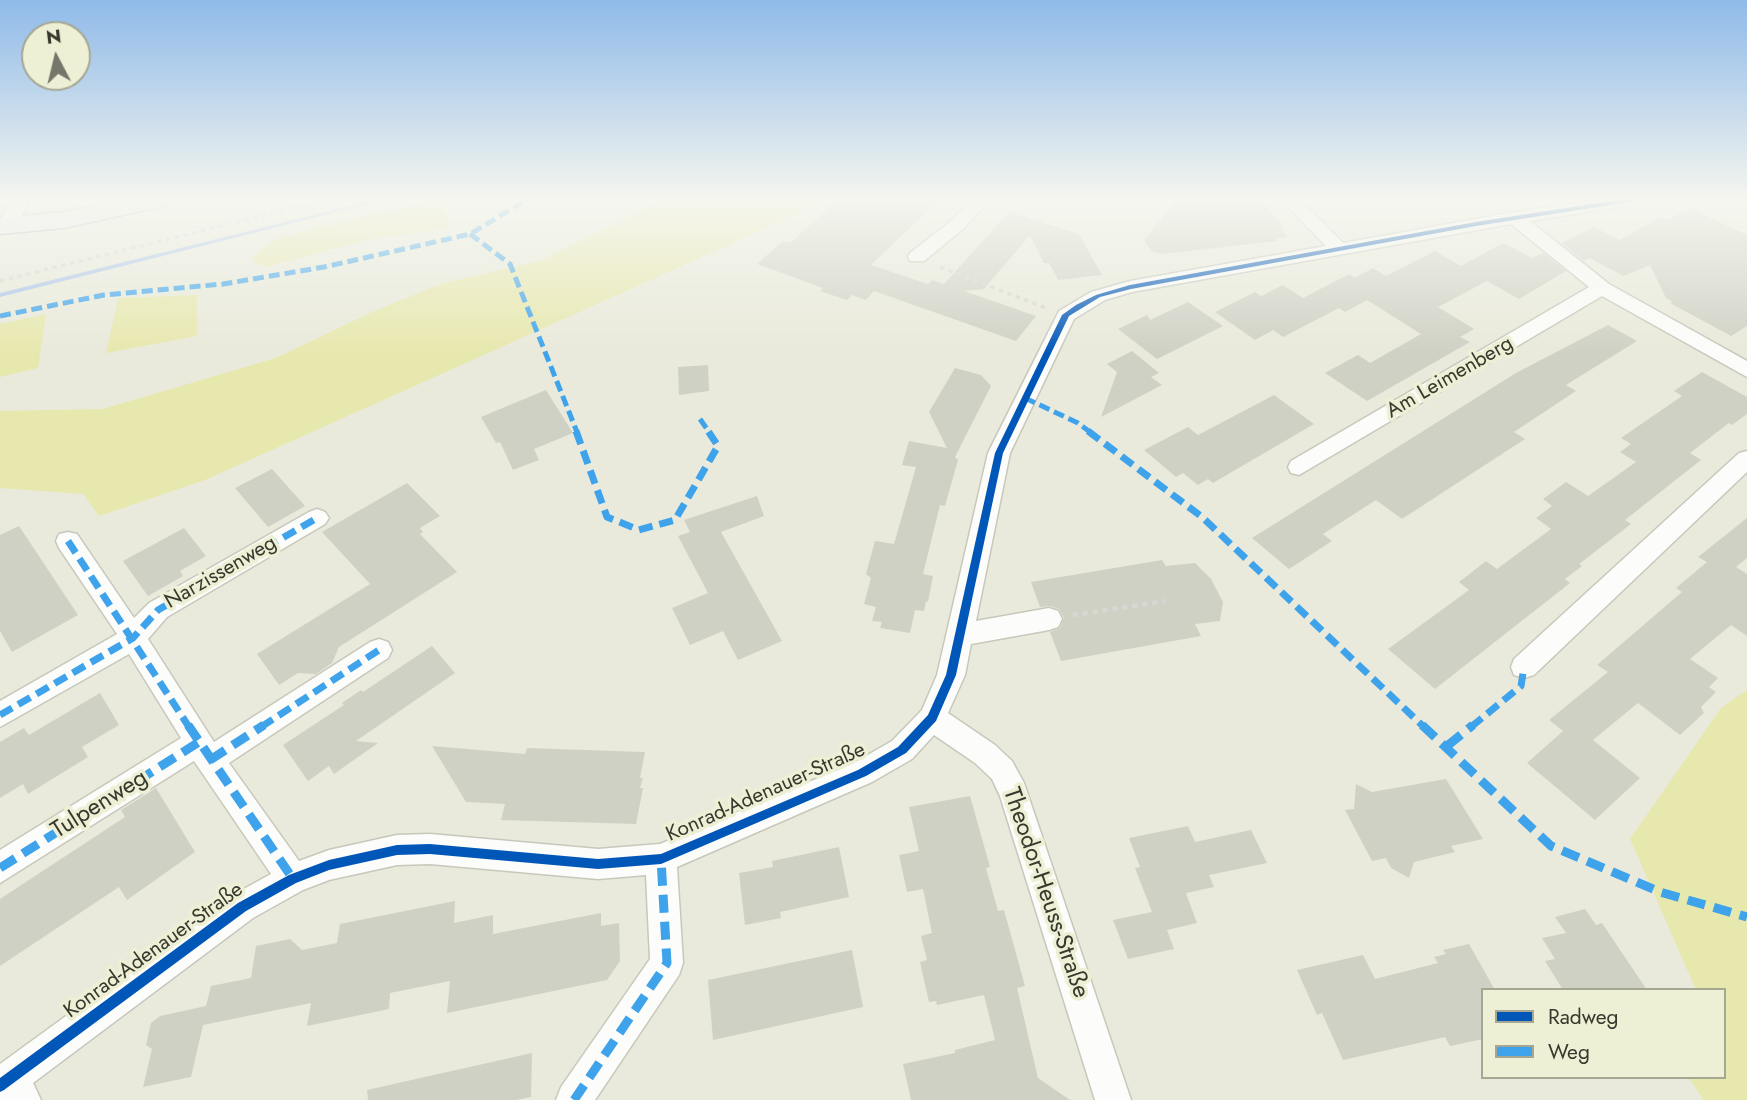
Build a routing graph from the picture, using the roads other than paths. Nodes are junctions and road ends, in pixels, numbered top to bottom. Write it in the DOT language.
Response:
graph roads {
  1 [pos="924,251"];
  2 [pos="1326,251"];
  3 [pos="1557,251"];
  4 [pos="917,257"];
  5 [pos="1602,288"];
  6 [pos="1747,370"];
  7 [pos="1747,459"];
  8 [pos="1299,467"];
  9 [pos="317,518"];
  10 [pos="68,541"];
  11 [pos="1048,619"];
  12 [pos="959,635"];
  13 [pos="133,638"];
  14 [pos="379,650"];
  15 [pos="1524,667"];
  16 [pos="0,715"];
  17 [pos="932,718"];
  18 [pos="205,751"];
  19 [pos="661,859"];
  20 [pos="0,868"];
  21 [pos="293,879"];
  22 [pos="12,1088"];
  23 [pos="574,1100"];
  24 [pos="1113,1100"];
  1 -- 4 [label="street"];
  2 -- 12 [label="street, Konrad-Adenauer-Straße"];
  3 -- 5 [label="street"];
  5 -- 6 [label="street"];
  5 -- 8 [label="street, Am Leimenberg"];
  7 -- 15 [label="street"];
  9 -- 13 [label="street, Narzissenweg"];
  10 -- 13 [label="street"];
  11 -- 12 [label="street"];
  12 -- 17 [label="street, Konrad-Adenauer-Straße"];
  13 -- 16 [label="street"];
  13 -- 18 [label="street"];
  14 -- 18 [label="street"];
  17 -- 19 [label="street, Konrad-Adenauer-Straße"];
  17 -- 24 [label="street, Theodor-Heuss-Straße"];
  18 -- 20 [label="street, Tulpenweg"];
  18 -- 21 [label="street"];
  19 -- 21 [label="street, Konrad-Adenauer-Straße"];
  19 -- 23 [label="street"];
  21 -- 22 [label="street, Konrad-Adenauer-Straße"];
}
